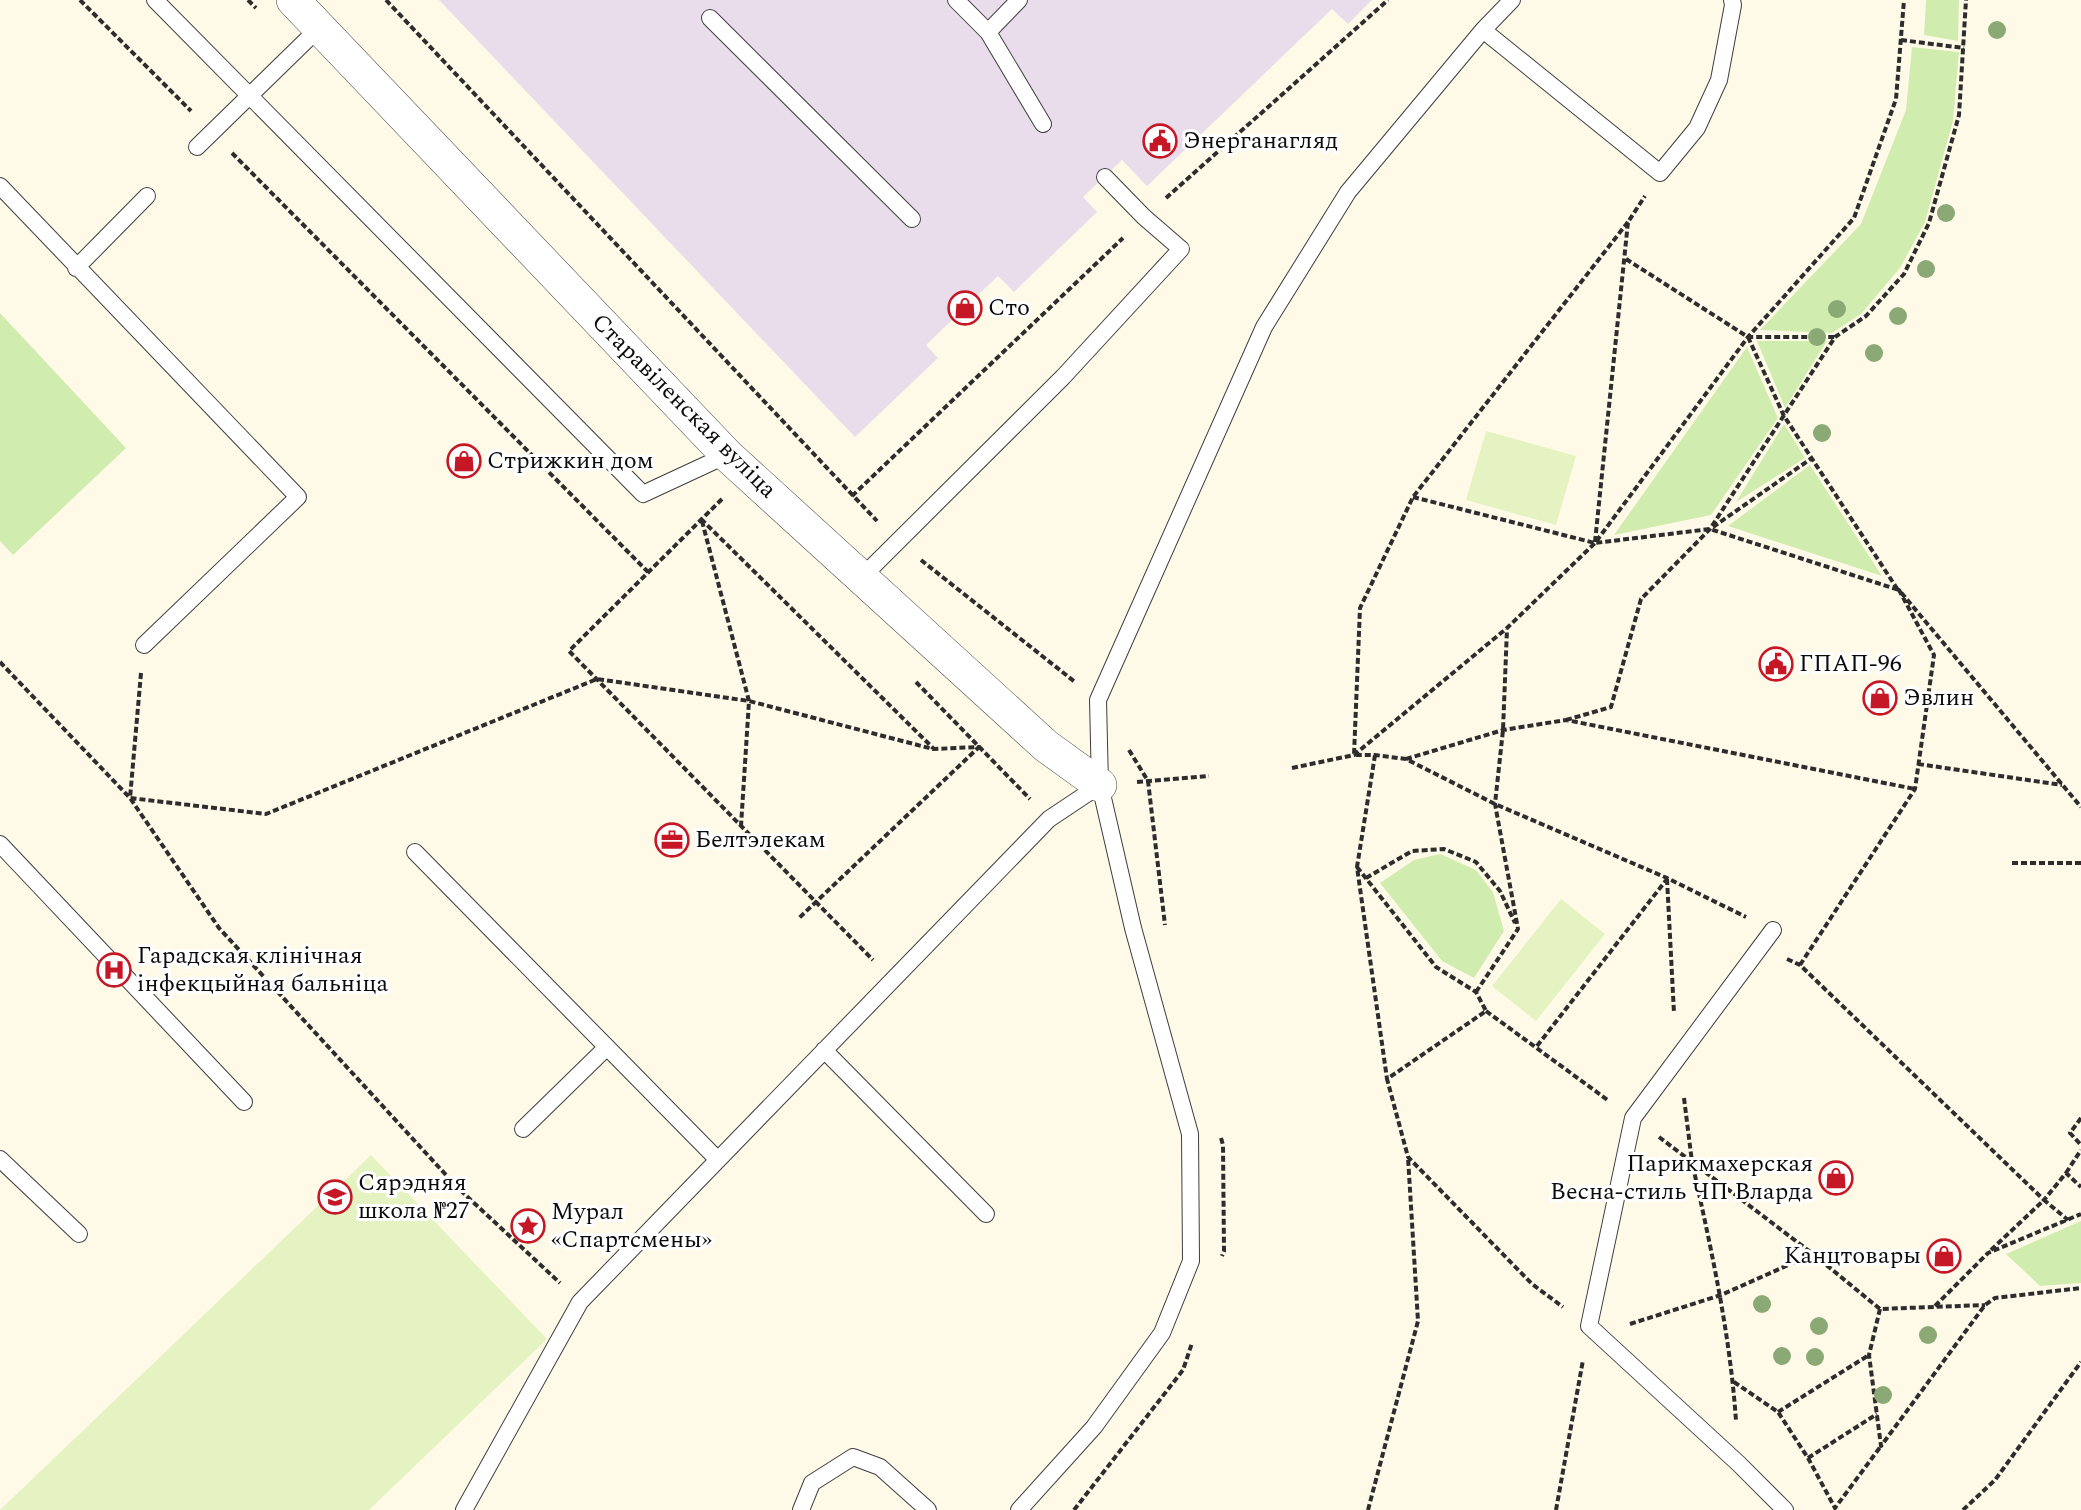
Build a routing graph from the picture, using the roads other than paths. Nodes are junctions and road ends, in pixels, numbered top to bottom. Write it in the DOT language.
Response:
graph roads {
  1 [pos="155,0"];
  2 [pos="293,0"];
  3 [pos="956,0"];
  4 [pos="1019,0"];
  5 [pos="1512,0"];
  6 [pos="1732,0"];
  7 [pos="710,18"];
  8 [pos="320,27"];
  9 [pos="1483,30"];
  10 [pos="988,32"];
  11 [pos="250,95"];
  12 [pos="1043,124"];
  13 [pos="197,147"];
  14 [pos="1105,177"];
  15 [pos="0,186"];
  16 [pos="147,196"];
  17 [pos="912,219"];
  18 [pos="76,268"];
  19 [pos="727,455"];
  20 [pos="861,578"];
  21 [pos="144,645"];
  22 [pos="1101,785"];
  23 [pos="0,844"];
  24 [pos="415,852"];
  25 [pos="1773,930"];
  26 [pos="607,1047"];
  27 [pos="824,1050"];
  28 [pos="244,1102"];
  29 [pos="523,1130"];
  30 [pos="0,1159"];
  31 [pos="718,1160"];
  32 [pos="986,1214"];
  33 [pos="79,1234"];
  34 [pos="464,1510"];
  35 [pos="801,1510"];
  36 [pos="928,1510"];
  37 [pos="1019,1510"];
  38 [pos="1785,1510"];
  1 -- 11 [label="lane"];
  2 -- 8 [label="street, Старавіленская вуліца"];
  3 -- 10 [label="lane"];
  4 -- 10 [label="lane"];
  5 -- 9 [label="lane"];
  6 -- 9 [label="lane"];
  7 -- 17 [label="lane"];
  8 -- 11 [label="lane"];
  8 -- 19 [label="street, Старавіленская вуліца"];
  9 -- 22 [label="lane"];
  10 -- 12 [label="lane"];
  11 -- 13 [label="lane"];
  11 -- 19 [label="lane"];
  14 -- 20 [label="lane"];
  15 -- 18 [label="lane"];
  16 -- 18 [label="lane"];
  18 -- 21 [label="lane"];
  19 -- 20 [label="street, Старавіленская вуліца"];
  20 -- 22 [label="street, Старавіленская вуліца"];
  22 -- 27 [label="lane"];
  22 -- 37 [label="lane"];
  23 -- 28 [label="lane"];
  24 -- 26 [label="lane"];
  25 -- 38 [label="lane"];
  26 -- 29 [label="lane"];
  26 -- 31 [label="lane"];
  27 -- 31 [label="lane"];
  27 -- 32 [label="lane"];
  30 -- 33 [label="lane"];
  31 -- 34 [label="lane"];
  35 -- 36 [label="lane"];
}
